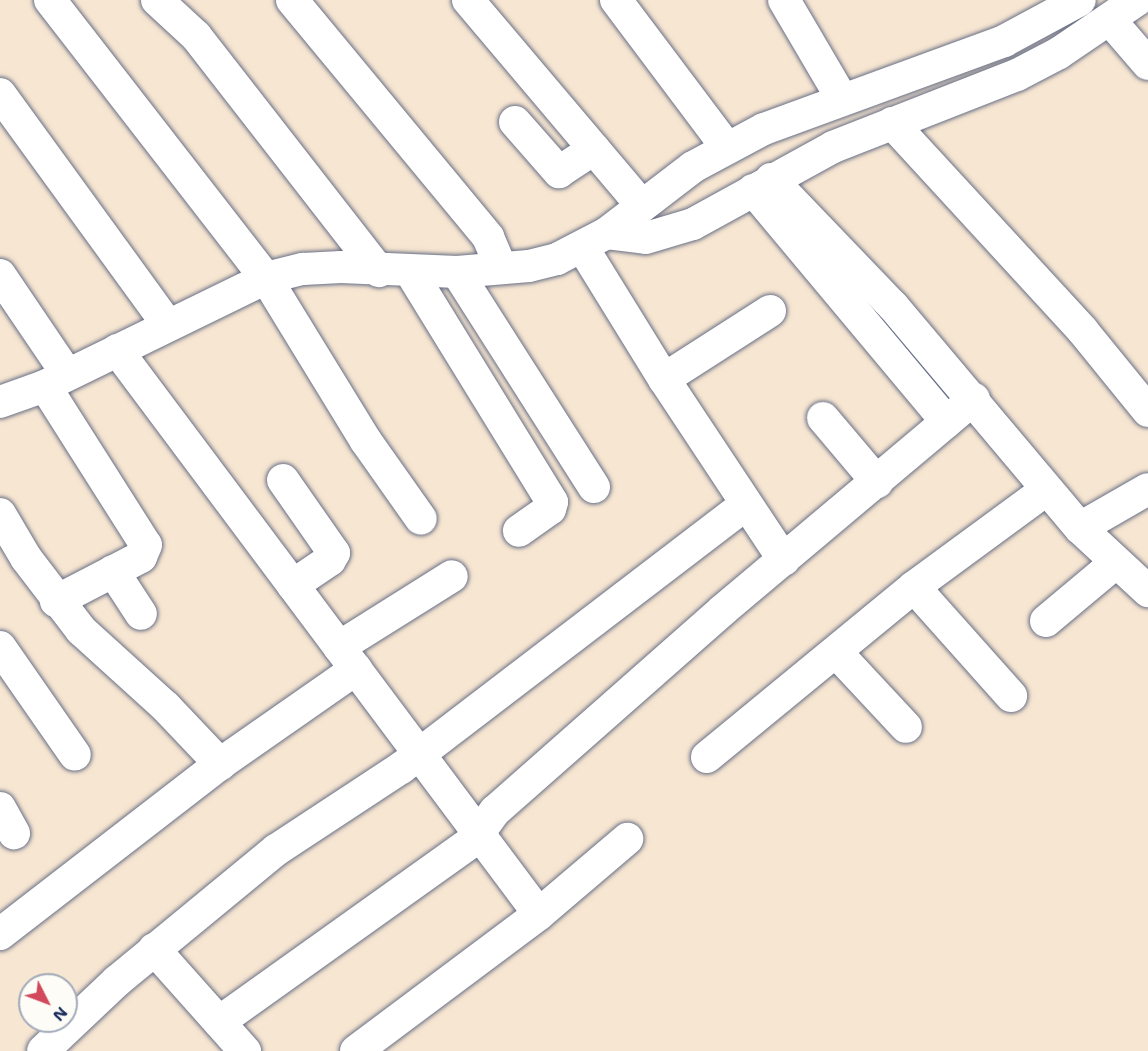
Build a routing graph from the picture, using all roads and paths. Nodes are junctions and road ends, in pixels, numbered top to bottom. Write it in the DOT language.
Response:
graph roads {
  1 [pos="50,0"];
  2 [pos="157,0"];
  3 [pos="292,0"];
  4 [pos="468,0"];
  5 [pos="616,0"];
  6 [pos="784,0"];
  7 [pos="1080,0"];
  8 [pos="1137,0"];
  9 [pos="1110,20"];
  10 [pos="1148,64"];
  11 [pos="0,94"];
  12 [pos="841,97"];
  13 [pos="515,122"];
  14 [pos="892,123"];
  15 [pos="727,148"];
  16 [pos="594,149"];
  17 [pos="762,184"];
  18 [pos="641,205"];
  19 [pos="595,240"];
  20 [pos="501,267"];
  21 [pos="379,271"];
  22 [pos="410,271"];
  23 [pos="457,272"];
  24 [pos="0,275"];
  25 [pos="266,278"];
  26 [pos="770,311"];
  27 [pos="168,325"];
  28 [pos="117,350"];
  29 [pos="56,380"];
  30 [pos="664,380"];
  31 [pos="974,399"];
  32 [pos="0,402"];
  33 [pos="1148,411"];
  34 [pos="823,418"];
  35 [pos="947,422"];
  36 [pos="283,480"];
  37 [pos="877,482"];
  38 [pos="594,487"];
  39 [pos="1148,489"];
  40 [pos="1046,490"];
  41 [pos="746,504"];
  42 [pos="0,514"];
  43 [pos="421,519"];
  44 [pos="1080,528"];
  45 [pos="519,531"];
  46 [pos="784,560"];
  47 [pos="1115,563"];
  48 [pos="113,570"];
  49 [pos="452,576"];
  50 [pos="293,585"];
  51 [pos="914,587"];
  52 [pos="1148,591"];
  53 [pos="56,601"];
  54 [pos="141,614"];
  55 [pos="1046,621"];
  56 [pos="0,647"];
  57 [pos="837,652"];
  58 [pos="348,658"];
  59 [pos="1011,696"];
  60 [pos="906,727"];
  61 [pos="419,754"];
  62 [pos="75,755"];
  63 [pos="707,757"];
  64 [pos="220,765"];
  65 [pos="480,834"];
  66 [pos="627,839"];
  67 [pos="539,914"];
  68 [pos="0,934"];
  69 [pos="154,949"];
  70 [pos="219,1022"];
  71 [pos="43,1051"];
  72 [pos="245,1051"];
  73 [pos="356,1051"];
  1 -- 25 [label="street"];
  2 -- 21 [label="street"];
  3 -- 20 [label="street"];
  4 -- 16 [label="street"];
  5 -- 15 [label="street"];
  6 -- 12 [label="street"];
  7 -- 12 [label="street"];
  8 -- 9 [label="street"];
  9 -- 10 [label="street"];
  9 -- 14 [label="street"];
  11 -- 27 [label="street"];
  12 -- 15 [label="street"];
  13 -- 16 [label="street"];
  14 -- 17 [label="street"];
  14 -- 33 [label="street"];
  15 -- 18 [label="street"];
  16 -- 18 [label="street"];
  17 -- 19 [label="street"];
  17 -- 31 [label="street"];
  17 -- 35 [label="street"];
  18 -- 19 [label="street"];
  19 -- 20 [label="street"];
  19 -- 30 [label="street"];
  20 -- 23 [label="street"];
  21 -- 22 [label="street"];
  21 -- 25 [label="street"];
  22 -- 23 [label="street"];
  22 -- 45 [label="street"];
  23 -- 38 [label="street"];
  24 -- 29 [label="street"];
  25 -- 27 [label="street"];
  25 -- 43 [label="street"];
  26 -- 30 [label="street"];
  27 -- 28 [label="street"];
  28 -- 29 [label="street"];
  28 -- 50 [label="street"];
  29 -- 32 [label="street"];
  29 -- 48 [label="street"];
  30 -- 41 [label="street"];
  31 -- 35 [label="street"];
  31 -- 40 [label="street"];
  34 -- 37 [label="street"];
  35 -- 37 [label="street"];
  36 -- 50 [label="street"];
  37 -- 46 [label="street"];
  39 -- 44 [label="street"];
  40 -- 44 [label="street"];
  40 -- 51 [label="street"];
  41 -- 46 [label="street"];
  41 -- 61 [label="street"];
  42 -- 53 [label="street"];
  44 -- 47 [label="street"];
  46 -- 65 [label="street"];
  47 -- 52 [label="street"];
  47 -- 55 [label="street"];
  48 -- 53 [label="street"];
  48 -- 54 [label="street"];
  49 -- 58 [label="street"];
  50 -- 58 [label="street"];
  51 -- 57 [label="street"];
  51 -- 59 [label="street"];
  53 -- 64 [label="street"];
  56 -- 62 [label="street"];
  57 -- 60 [label="street"];
  57 -- 63 [label="street"];
  58 -- 61 [label="street"];
  58 -- 64 [label="street"];
  61 -- 65 [label="street"];
  61 -- 69 [label="street"];
  64 -- 68 [label="street"];
  65 -- 67 [label="street"];
  65 -- 70 [label="street"];
  66 -- 67 [label="street"];
  67 -- 73 [label="street"];
  69 -- 70 [label="street"];
  69 -- 71 [label="street"];
  70 -- 72 [label="street"];
}
